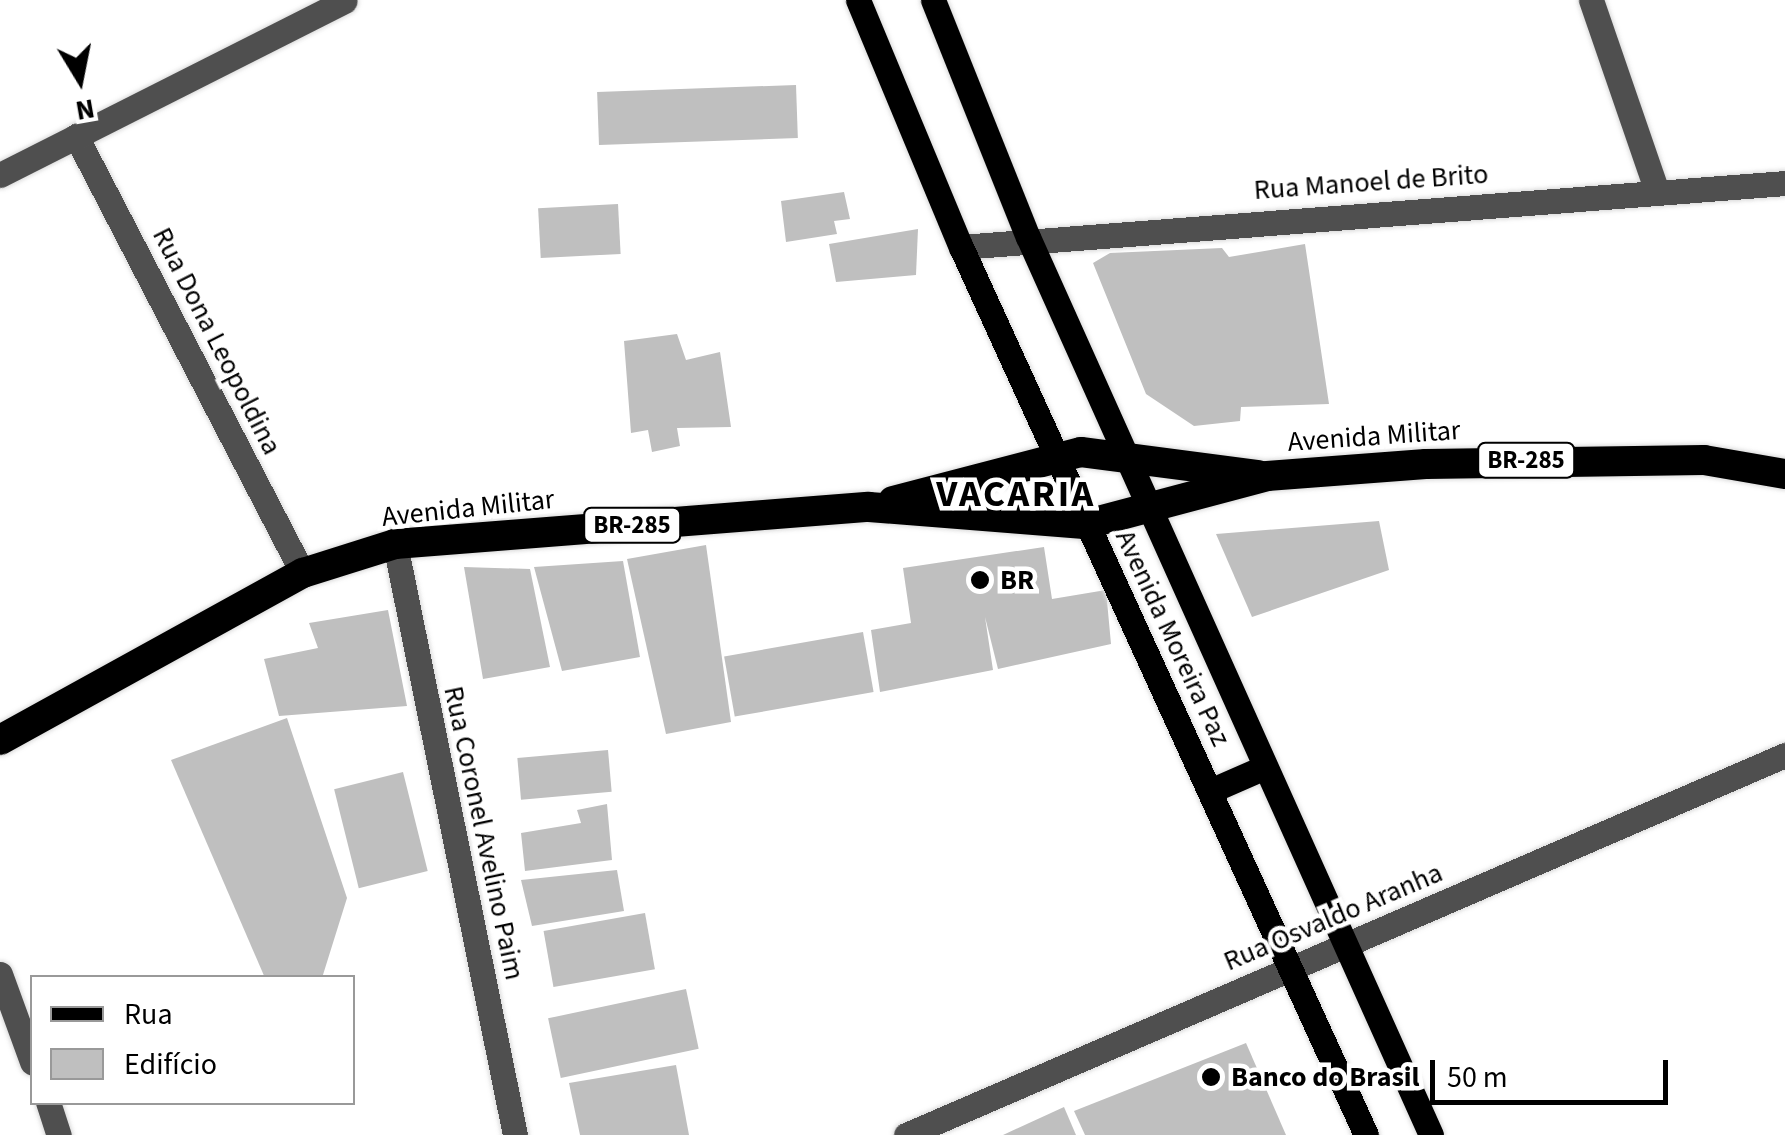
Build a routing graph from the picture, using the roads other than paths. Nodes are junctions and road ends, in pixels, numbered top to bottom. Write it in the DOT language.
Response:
graph roads {
  1 [pos="858,0"];
  2 [pos="933,0"];
  3 [pos="1591,0"];
  4 [pos="344,1"];
  5 [pos="76,136"];
  6 [pos="0,174"];
  7 [pos="1785,183"];
  8 [pos="1656,192"];
  9 [pos="1028,237"];
  10 [pos="961,247"];
  11 [pos="1130,454"];
  12 [pos="1059,456"];
  13 [pos="1785,474"];
  14 [pos="1267,476"];
  15 [pos="869,507"];
  16 [pos="1154,510"];
  17 [pos="1088,524"];
  18 [pos="395,544"];
  19 [pos="303,573"];
  20 [pos="0,740"];
  21 [pos="1785,755"];
  22 [pos="1266,768"];
  23 [pos="1210,791"];
  24 [pos="1345,944"];
  25 [pos="1291,967"];
  26 [pos="0,974"];
  27 [pos="30,1056"];
  28 [pos="49,1105"];
  29 [pos="60,1135"];
  30 [pos="515,1135"];
  31 [pos="906,1135"];
  32 [pos="1366,1135"];
  33 [pos="1431,1135"];
  1 -- 10 [label="main road, Avenida Moreira Paz"];
  2 -- 9 [label="main road, Avenida Moreira Paz"];
  3 -- 8 [label="street"];
  4 -- 5 [label="street"];
  5 -- 6 [label="street"];
  5 -- 19 [label="street, Rua Dona Leopoldina"];
  7 -- 8 [label="street, Rua Manoel de Brito"];
  8 -- 9 [label="street, Rua Manoel de Brito"];
  9 -- 10 [label="street, Rua Manoel de Brito"];
  9 -- 11 [label="main road, Avenida Moreira Paz"];
  10 -- 12 [label="main road, Avenida Moreira Paz"];
  11 -- 12 [label="highway, Avenida Militar / BR-285"];
  11 -- 14 [label="highway, Avenida Militar / BR-285"];
  11 -- 16 [label="main road, Avenida Moreira Paz"];
  12 -- 15 [label="highway, Avenida Militar / BR-285"];
  12 -- 17 [label="main road, Avenida Moreira Paz"];
  13 -- 14 [label="highway, Avenida Militar / BR-285"];
  14 -- 16 [label="highway, Avenida Militar / BR-285"];
  15 -- 17 [label="highway, Avenida Militar / BR-285"];
  15 -- 18 [label="highway, Avenida Militar / BR-285"];
  16 -- 17 [label="highway, Avenida Militar / BR-285"];
  16 -- 22 [label="main road, Avenida Moreira Paz"];
  17 -- 23 [label="main road, Avenida Moreira Paz"];
  18 -- 19 [label="highway, Avenida Militar / BR-285"];
  18 -- 30 [label="street, Rua Coronel Avelino Paim"];
  19 -- 20 [label="highway, Avenida Militar / BR-285"];
  21 -- 24 [label="street, Rua Osvaldo Aranha"];
  22 -- 23 [label="main road"];
  22 -- 24 [label="main road, Avenida Moreira Paz"];
  23 -- 25 [label="main road, Avenida Moreira Paz"];
  24 -- 25 [label="street, Rua Osvaldo Aranha"];
  24 -- 33 [label="main road, Avenida Moreira Paz"];
  25 -- 31 [label="street, Rua Osvaldo Aranha"];
  25 -- 32 [label="main road, Avenida Moreira Paz"];
  26 -- 27 [label="street"];
  28 -- 29 [label="street"];
}
